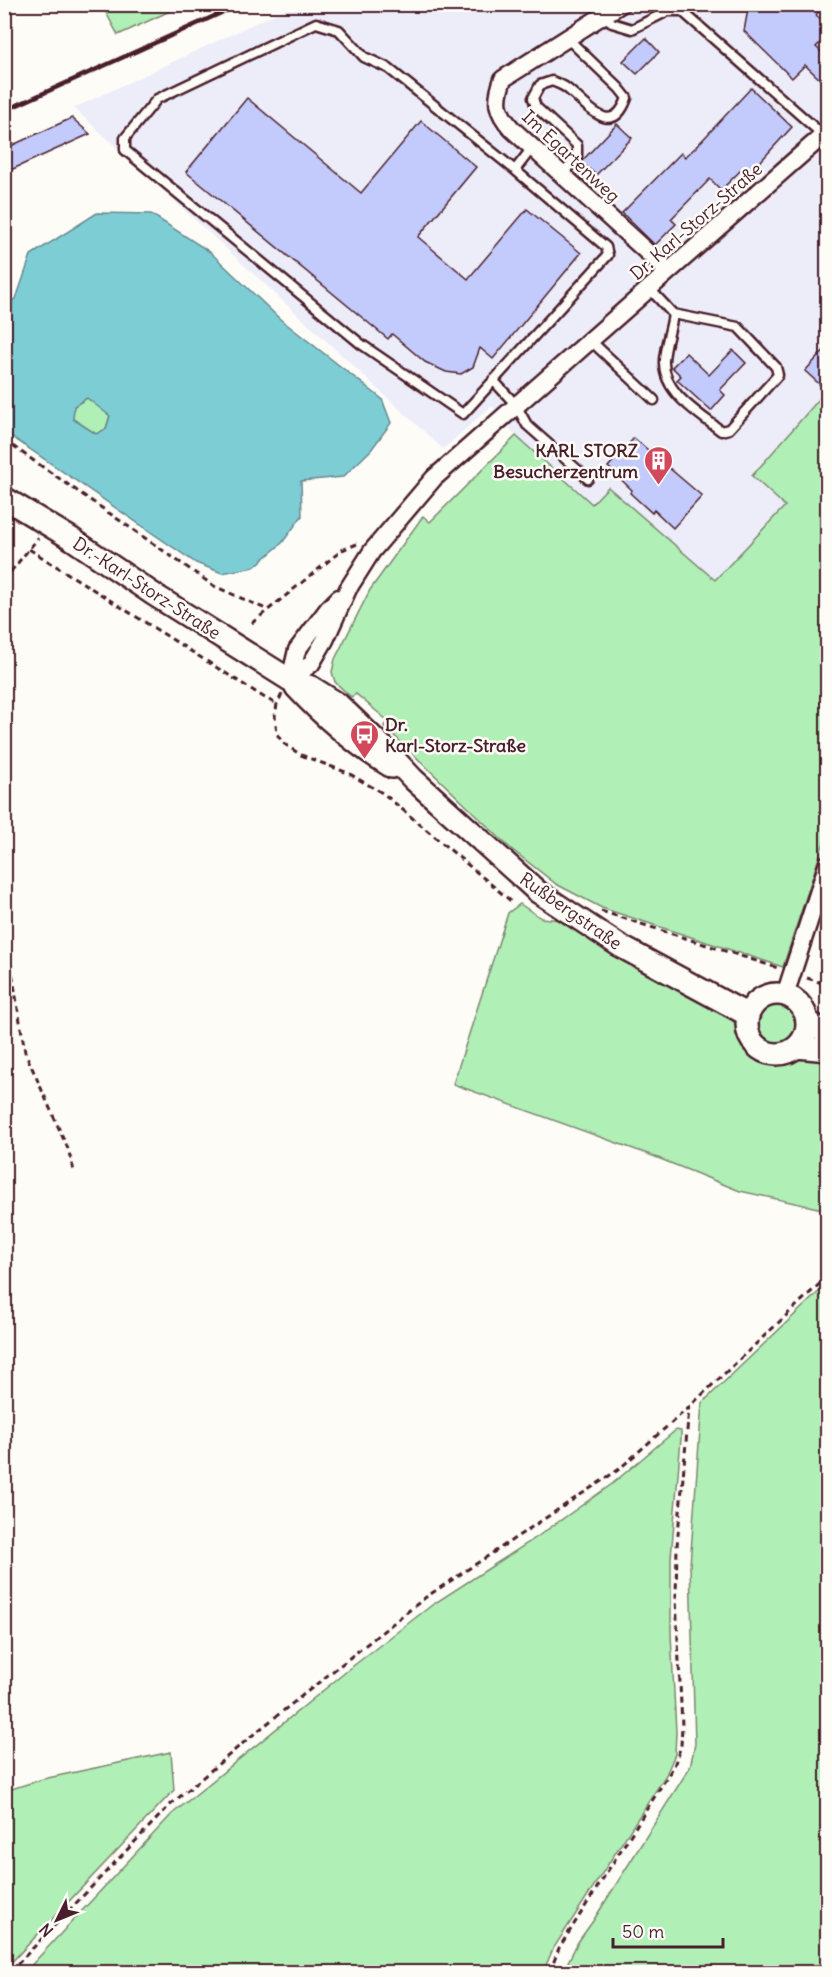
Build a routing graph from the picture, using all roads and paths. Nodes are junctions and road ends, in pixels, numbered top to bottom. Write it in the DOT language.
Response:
graph roads {
  1 [pos="621,4"];
  2 [pos="605,15"];
  3 [pos="567,38"];
  4 [pos="825,133"];
  5 [pos="532,148"];
  6 [pos="515,171"];
  7 [pos="562,175"];
  8 [pos="668,271"];
  9 [pos="649,288"];
  10 [pos="673,314"];
  11 [pos="590,340"];
  12 [pos="493,380"];
  13 [pos="654,399"];
  14 [pos="516,405"];
  15 [pos="4,440"];
  16 [pos="588,479"];
  17 [pos="4,498"];
  18 [pos="46,523"];
  19 [pos="29,549"];
  20 [pos="372,551"];
  21 [pos="4,580"];
  22 [pos="268,610"];
  23 [pos="252,623"];
  24 [pos="286,688"];
  25 [pos="277,704"];
  26 [pos="828,862"];
  27 [pos="512,902"];
  28 [pos="591,908"];
  29 [pos="4,923"];
  30 [pos="791,972"];
  31 [pos="828,985"];
  32 [pos="784,995"];
  33 [pos="748,1015"];
  34 [pos="807,1021"];
  35 [pos="828,1033"];
  36 [pos="798,1047"];
  37 [pos="828,1050"];
  38 [pos="74,1170"];
  39 [pos="828,1276"];
  40 [pos="689,1407"];
  41 [pos="10,1972"];
  42 [pos="550,1972"];
  1 -- 2 [label="street, Im Egartenweg"];
  2 -- 3 [label="street, Im Egartenweg"];
  2 -- 4 [label="lane"];
  3 -- 5 [label="street, Im Egartenweg"];
  3 -- 7 [label="lane"];
  4 -- 8 [label="street, Dr. Karl-Storz-Straße"];
  5 -- 6 [label="lane"];
  5 -- 7 [label="street, Im Egartenweg"];
  6 -- 12 [label="lane"];
  6 -- 12 [label="lane"];
  7 -- 8 [label="street, Im Egartenweg"];
  8 -- 9 [label="street, Dr. Karl-Storz-Straße"];
  9 -- 10 [label="lane"];
  9 -- 11 [label="street, Dr. Karl-Storz-Straße"];
  10 -- 10 [label="lane"];
  11 -- 13 [label="lane"];
  11 -- 14 [label="street, Dr. Karl-Storz-Straße"];
  12 -- 14 [label="lane"];
  14 -- 16 [label="lane"];
  14 -- 20 [label="street, Dr. Karl-Storz-Straße"];
  15 -- 22 [label="path"];
  17 -- 18 [label="street, Dr.-Karl-Storz-Straße"];
  18 -- 19 [label="path"];
  18 -- 24 [label="street, Dr.-Karl-Storz-Straße"];
  19 -- 21 [label="path"];
  19 -- 25 [label="path"];
  20 -- 22 [label="path"];
  20 -- 24 [label="street, Dr. Karl-Storz-Straße"];
  22 -- 23 [label="path"];
  24 -- 25 [label="path"];
  24 -- 33 [label="street, Rußbergstraße"];
  25 -- 27 [label="path"];
  26 -- 30 [label="street"];
  28 -- 30 [label="path"];
  29 -- 38 [label="path"];
  30 -- 31 [label="path"];
  30 -- 32 [label="street"];
  32 -- 33 [label="street"];
  32 -- 34 [label="street"];
  33 -- 36 [label="street"];
  34 -- 35 [label="street"];
  34 -- 36 [label="street"];
  36 -- 37 [label="street"];
  39 -- 40 [label="path"];
  40 -- 41 [label="path"];
  40 -- 42 [label="path"];
}
